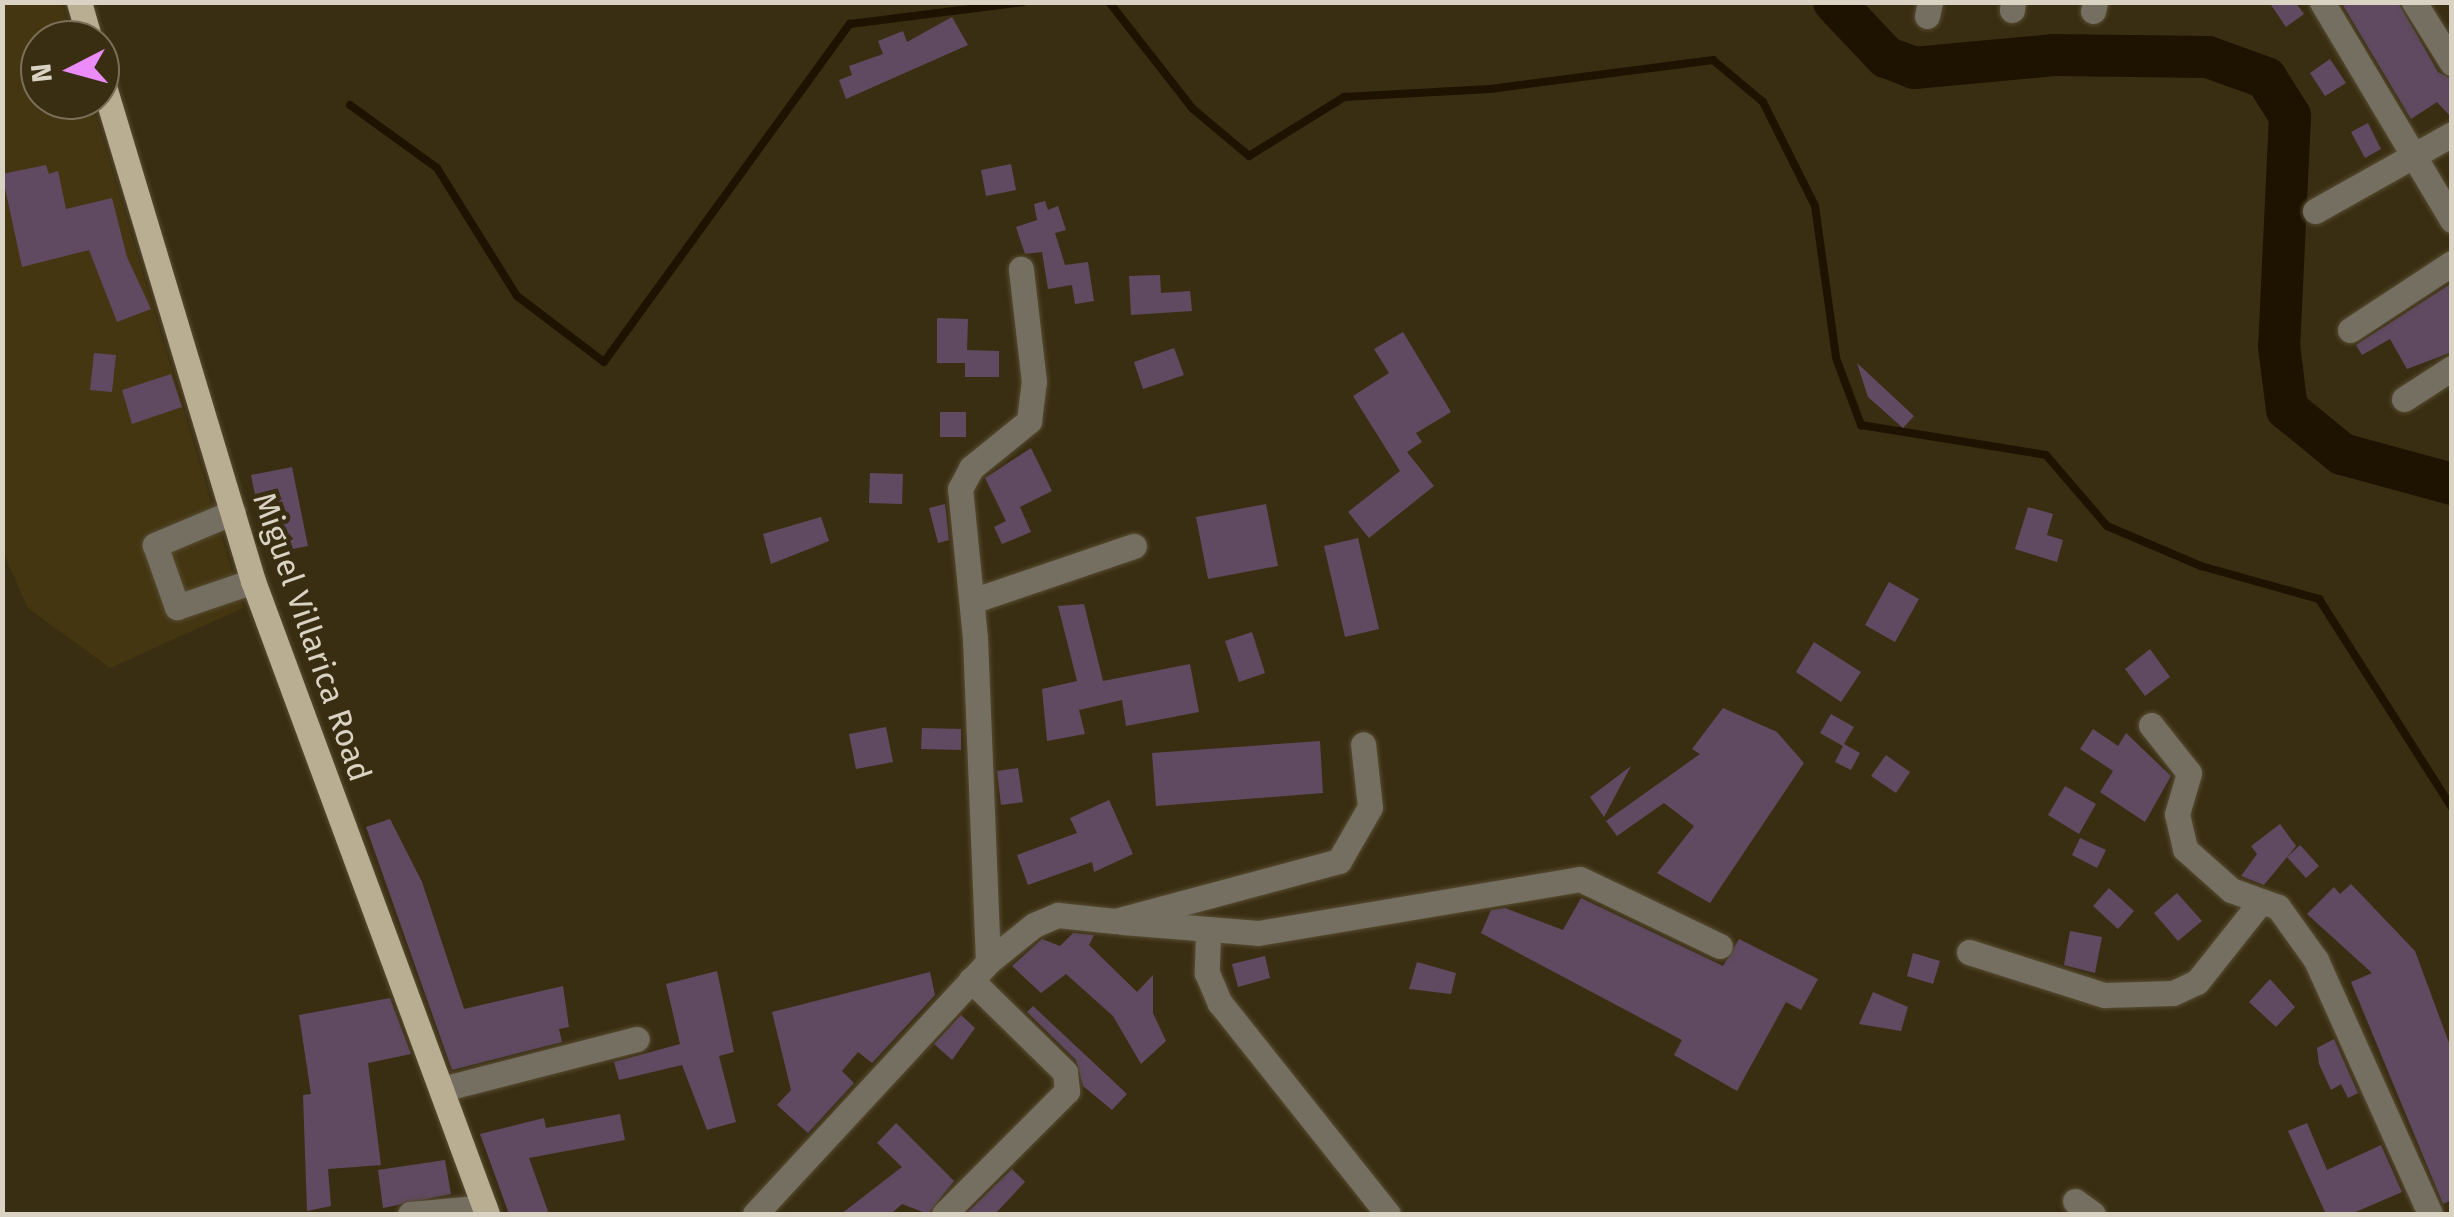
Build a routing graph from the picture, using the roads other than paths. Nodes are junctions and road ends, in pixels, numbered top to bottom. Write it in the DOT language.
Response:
graph roads {
  1 [pos="2322,2"];
  2 [pos="2414,2"];
  3 [pos="2452,62"];
  4 [pos="114,120"];
  5 [pos="2452,134"];
  6 [pos="2416,152"];
  7 [pos="2315,210"];
  8 [pos="2452,220"];
  9 [pos="2452,263"];
  10 [pos="1021,269"];
  11 [pos="2350,330"];
  12 [pos="2452,368"];
  13 [pos="2404,399"];
  14 [pos="232,512"];
  15 [pos="1134,546"];
  16 [pos="253,581"];
  17 [pos="972,602"];
  18 [pos="2152,725"];
  19 [pos="1364,744"];
  20 [pos="2258,905"];
  21 [pos="1115,921"];
  22 [pos="1208,935"];
  23 [pos="1720,946"];
  24 [pos="1969,952"];
  25 [pos="980,971"];
  26 [pos="637,1039"];
  27 [pos="442,1090"];
  28 [pos="486,1210"];
  29 [pos="410,1214"];
  30 [pos="754,1214"];
  31 [pos="944,1214"];
  32 [pos="1388,1214"];
  33 [pos="2430,1214"];
  1 -- 6 [label="street"];
  2 -- 3 [label="street"];
  4 -- 14 [label="main road, Miguel Villarica Road"];
  5 -- 6 [label="street"];
  6 -- 7 [label="street"];
  6 -- 8 [label="street"];
  9 -- 11 [label="street"];
  10 -- 17 [label="street"];
  12 -- 13 [label="street"];
  14 -- 16 [label="main road, Miguel Villarica Road"];
  14 -- 16 [label="street"];
  15 -- 17 [label="street"];
  16 -- 27 [label="main road, Miguel Villarica Road"];
  17 -- 25 [label="street"];
  18 -- 20 [label="street"];
  19 -- 21 [label="street"];
  20 -- 24 [label="street"];
  20 -- 33 [label="street"];
  21 -- 22 [label="street"];
  21 -- 25 [label="street"];
  22 -- 23 [label="street"];
  22 -- 32 [label="street"];
  25 -- 30 [label="street"];
  25 -- 31 [label="street"];
  26 -- 27 [label="street"];
  27 -- 28 [label="main road, Miguel Villarica Road"];
  28 -- 29 [label="street"];
}
